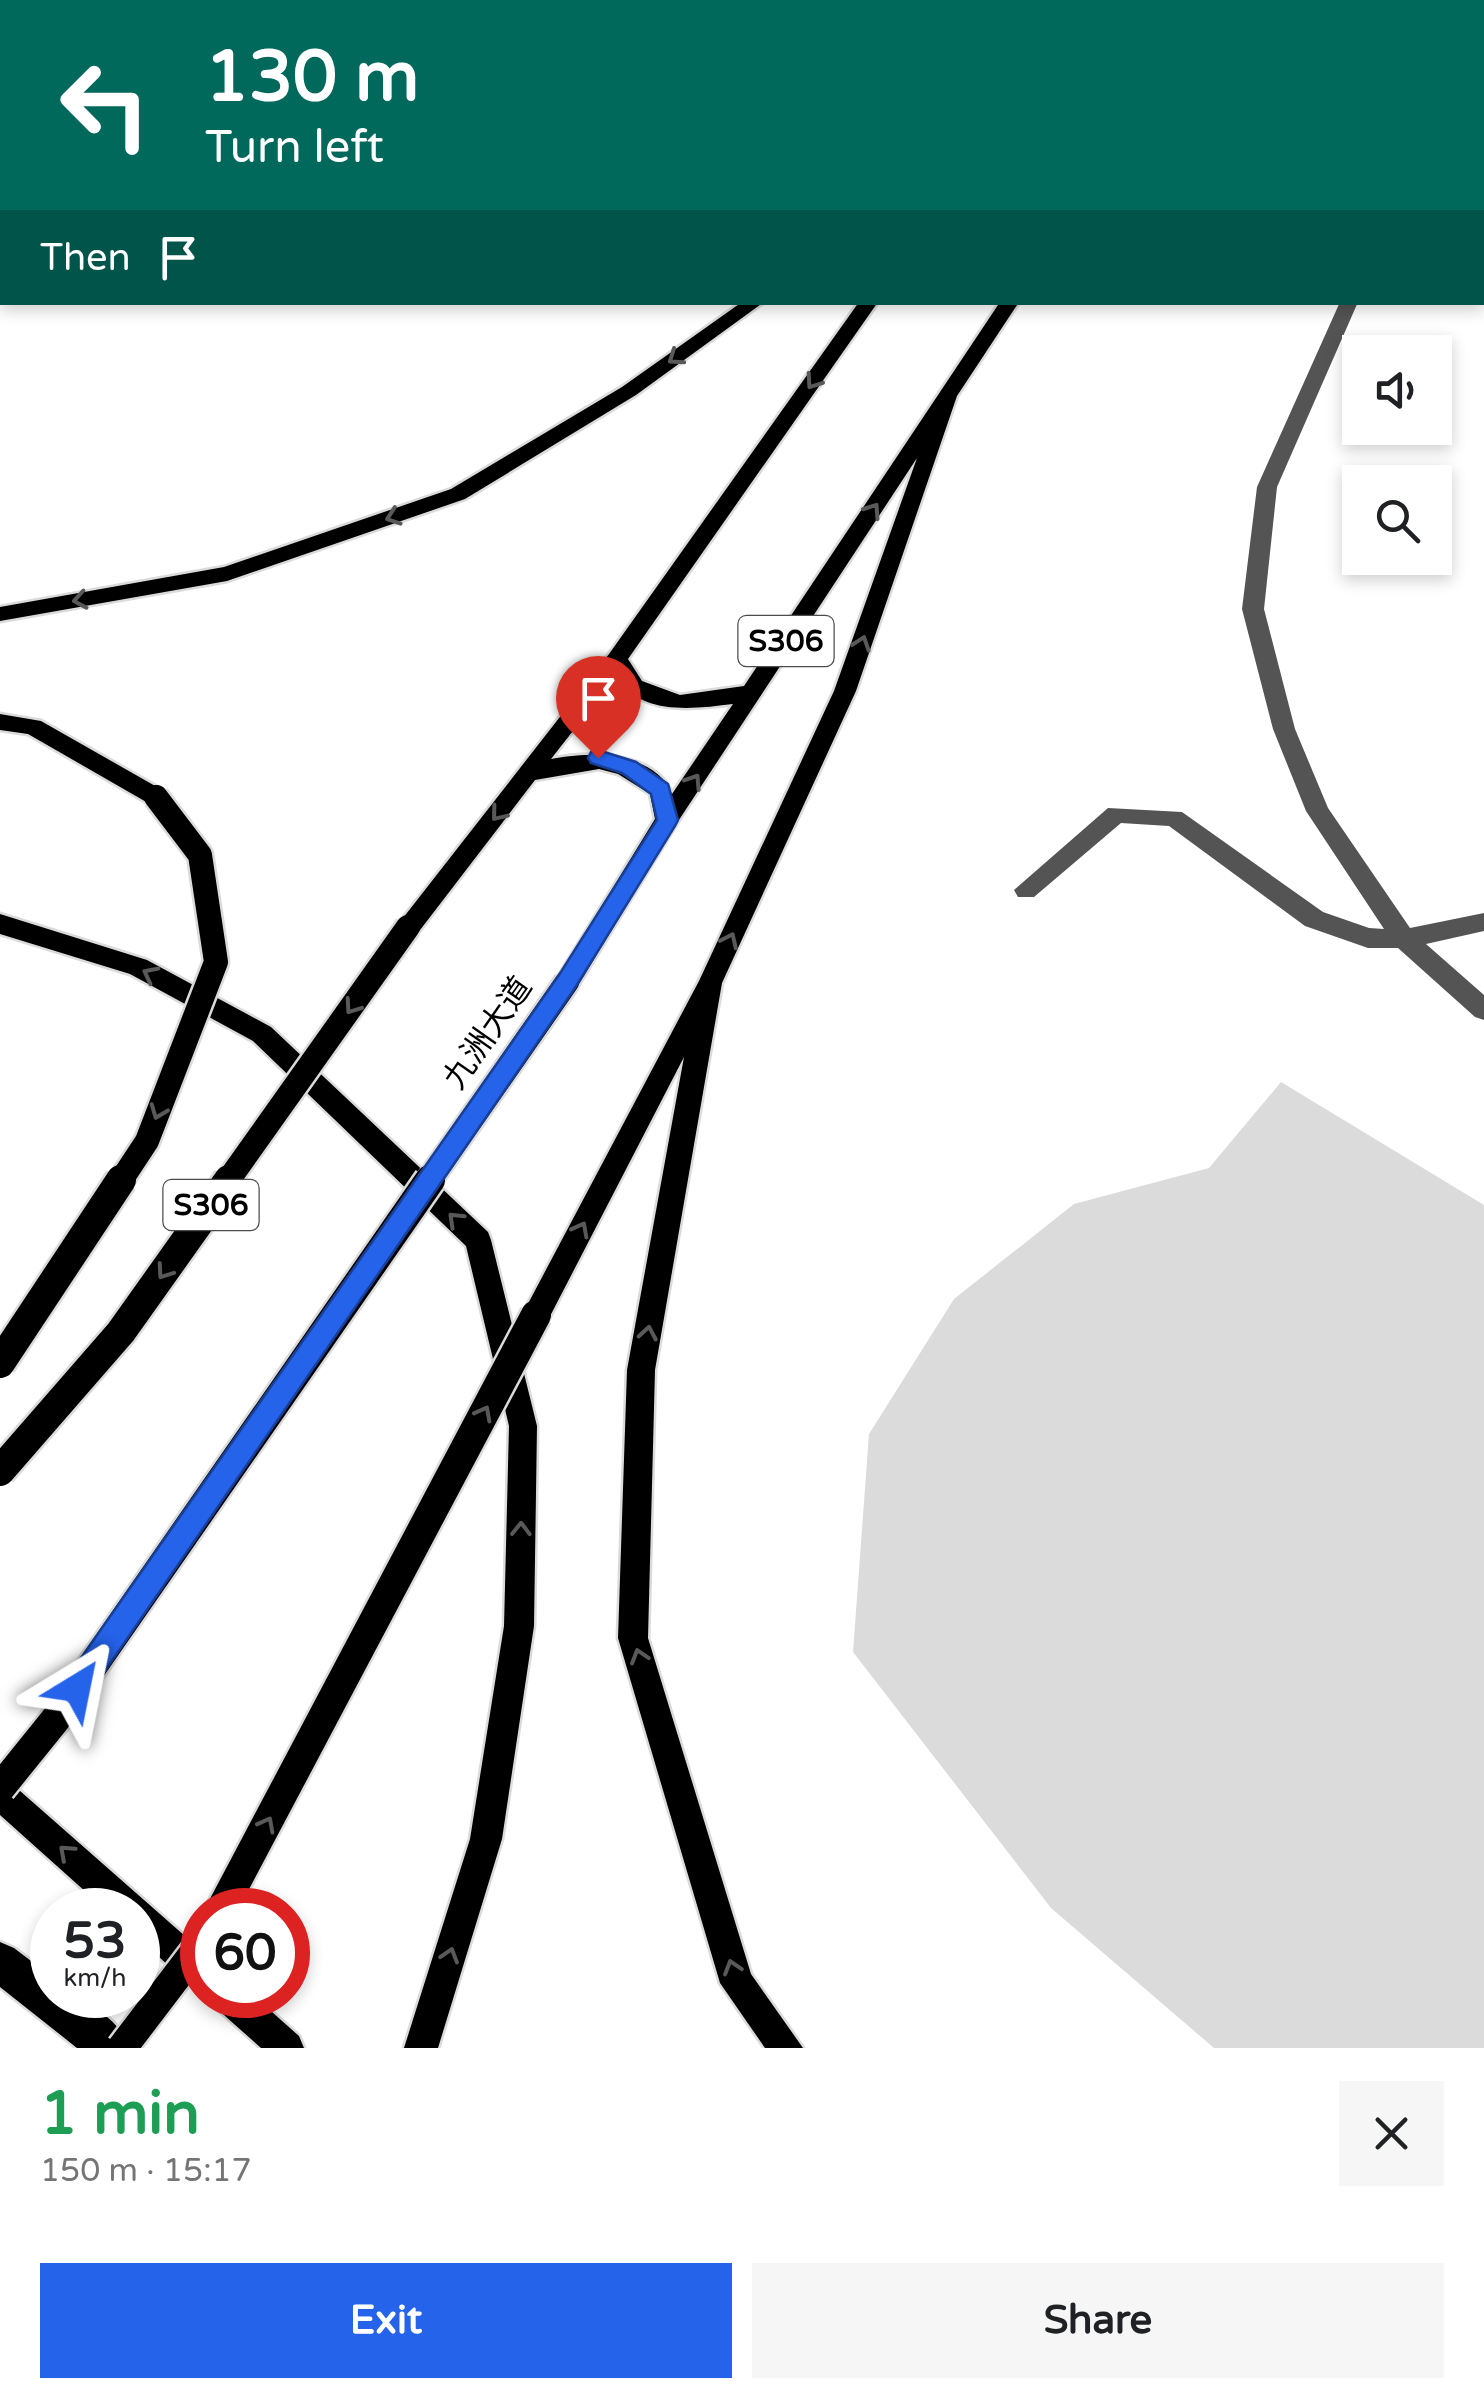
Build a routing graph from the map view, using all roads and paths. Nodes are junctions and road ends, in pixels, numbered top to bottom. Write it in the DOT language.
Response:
graph roads {
  1 [pos="751,305"];
  2 [pos="867,305"];
  3 [pos="1008,305"];
  4 [pos="1349,305"];
  5 [pos="948,397"];
  6 [pos="0,614"];
  7 [pos="618,659"];
  8 [pos="751,694"];
  9 [pos="0,722"];
  10 [pos="531,773"];
  11 [pos="667,820"];
  12 [pos="1026,890"];
  13 [pos="1484,922"];
  14 [pos="0,924"];
  15 [pos="1404,940"];
  16 [pos="710,983"];
  17 [pos="1484,1010"];
  18 [pos="0,1363"];
  19 [pos="0,1471"];
  20 [pos="0,1790"];
  21 [pos="107,1888"];
  22 [pos="233,1888"];
  23 [pos="160,1936"];
  24 [pos="180,1953"];
  25 [pos="0,1962"];
  26 [pos="180,1972"];
  27 [pos="253,2018"];
  28 [pos="110,2048"];
  29 [pos="122,2048"];
  30 [pos="287,2048"];
  31 [pos="421,2048"];
  32 [pos="786,2048"];
  1 -- 6 [label="main road, one-way"];
  2 -- 7 [label="main road, S306, one-way"];
  3 -- 5 [label="main road, 九洲大道 / S306"];
  4 -- 15 [label="lane"];
  8 -- 5 [label="main road, 九洲大道 / S306, one-way"];
  16 -- 5 [label="main road, one-way"];
  7 -- 8 [label="main road"];
  7 -- 10 [label="main road, S306"];
  11 -- 8 [label="main road, 九洲大道 / S306, one-way"];
  9 -- 18 [label="main road, one-way, bridge"];
  10 -- 11 [label="main road"];
  10 -- 19 [label="main road, S306, one-way, bridge"];
  11 -- 20 [label="main road, 九洲大道 / S306, bridge"];
  12 -- 15 [label="lane"];
  13 -- 15 [label="lane"];
  31 -- 14 [label="main road, one-way"];
  15 -- 17 [label="lane"];
  22 -- 16 [label="main road, one-way, bridge"];
  32 -- 16 [label="main road, one-way"];
  21 -- 20 [label="main road, one-way"];
  23 -- 24 [label="main road"];
  25 -- 28 [label="highway"];
  26 -- 29 [label="main road, bridge"];
  27 -- 30 [label="main road"];
}
